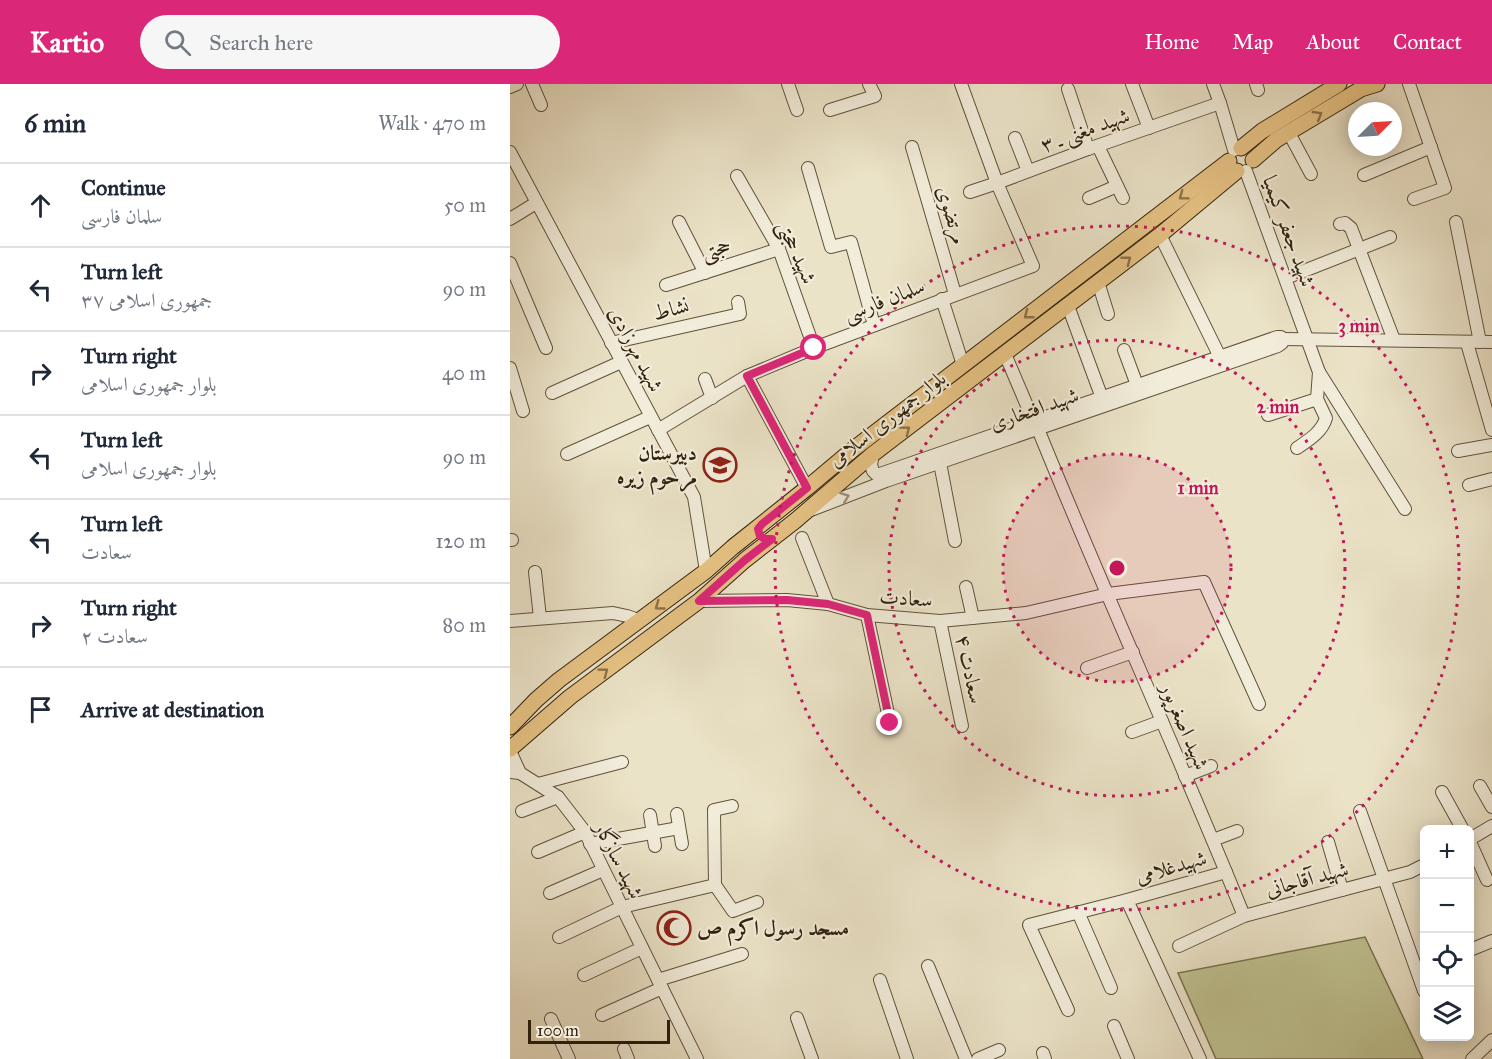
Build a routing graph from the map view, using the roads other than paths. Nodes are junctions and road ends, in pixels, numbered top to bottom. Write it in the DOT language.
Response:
graph roads {
  1 [pos="517,84"];
  2 [pos="532,84"];
  3 [pos="788,84"];
  4 [pos="869,84"];
  5 [pos="961,84"];
  6 [pos="1132,84"];
  7 [pos="1377,84"];
  8 [pos="1409,84"];
  9 [pos="1215,85"];
  10 [pos="1333,85"];
  11 [pos="510,87"];
  12 [pos="1068,89"];
  13 [pos="1220,103"];
  14 [pos="541,105"];
  15 [pos="797,110"];
  16 [pos="830,110"];
  17 [pos="1149,128"];
  18 [pos="1289,133"];
  19 [pos="1015,138"];
  20 [pos="1267,138"];
  21 [pos="912,147"];
  22 [pos="1093,147"];
  23 [pos="1431,147"];
  24 [pos="510,152"];
  25 [pos="1240,160"];
  26 [pos="808,168"];
  27 [pos="1028,171"];
  28 [pos="1311,174"];
  29 [pos="1364,175"];
  30 [pos="736,176"];
  31 [pos="997,183"];
  32 [pos="1117,186"];
  33 [pos="970,192"];
  34 [pos="1089,198"];
  35 [pos="1123,198"];
  36 [pos="1414,199"];
  37 [pos="536,203"];
  38 [pos="510,219"];
  39 [pos="679,222"];
  40 [pos="1456,222"];
  41 [pos="1340,224"];
  42 [pos="1160,235"];
  43 [pos="1390,237"];
  44 [pos="779,249"];
  45 [pos="1359,249"];
  46 [pos="510,263"];
  47 [pos="705,273"];
  48 [pos="1286,278"];
  49 [pos="1098,282"];
  50 [pos="666,285"];
  51 [pos="955,294"];
  52 [pos="942,299"];
  53 [pos="1068,306"];
  54 [pos="739,308"];
  55 [pos="1108,314"];
  56 [pos="874,325"];
  57 [pos="1308,340"];
  58 [pos="1394,340"];
  59 [pos="1280,342"];
  60 [pos="1486,342"];
  61 [pos="611,343"];
  62 [pos="1467,343"];
  63 [pos="546,348"];
  64 [pos="814,348"];
  65 [pos="1124,351"];
  66 [pos="1005,354"];
  67 [pos="1220,357"];
  68 [pos="621,362"];
  69 [pos="963,365"];
  70 [pos="510,368"];
  71 [pos="1319,372"];
  72 [pos="747,376"];
  73 [pos="705,379"];
  74 [pos="1137,385"];
  75 [pos="552,393"];
  76 [pos="712,398"];
  77 [pos="1102,398"];
  78 [pos="1317,399"];
  79 [pos="1028,408"];
  80 [pos="523,411"];
  81 [pos="1268,415"];
  82 [pos="650,417"];
  83 [pos="1038,429"];
  84 [pos="658,430"];
  85 [pos="1492,430"];
  86 [pos="1492,445"];
  87 [pos="1297,448"];
  88 [pos="1458,451"];
  89 [pos="567,454"];
  90 [pos="873,454"];
  91 [pos="940,463"];
  92 [pos="887,476"];
  93 [pos="1492,479"];
  94 [pos="1469,484"];
  95 [pos="807,488"];
  96 [pos="1405,509"];
  97 [pos="804,512"];
  98 [pos="762,524"];
  99 [pos="802,538"];
  100 [pos="772,539"];
  101 [pos="955,542"];
  102 [pos="733,547"];
  103 [pos="745,560"];
  104 [pos="706,571"];
  105 [pos="535,572"];
  106 [pos="966,587"];
  107 [pos="1108,594"];
  108 [pos="699,601"];
  109 [pos="828,604"];
  110 [pos="867,615"];
  111 [pos="540,618"];
  112 [pos="973,618"];
  113 [pos="638,620"];
  114 [pos="510,621"];
  115 [pos="940,621"];
  116 [pos="1132,652"];
  117 [pos="1087,668"];
  118 [pos="560,680"];
  119 [pos="570,697"];
  120 [pos="536,700"];
  121 [pos="1259,704"];
  122 [pos="549,716"];
  123 [pos="1162,721"];
  124 [pos="890,723"];
  125 [pos="962,726"];
  126 [pos="510,728"];
  127 [pos="1132,732"];
  128 [pos="510,750"];
  129 [pos="622,762"];
  130 [pos="1210,766"];
  131 [pos="515,773"];
  132 [pos="1185,776"];
  133 [pos="538,784"];
  134 [pos="1480,786"];
  135 [pos="1442,792"];
  136 [pos="558,797"];
  137 [pos="732,806"];
  138 [pos="1492,807"];
  139 [pos="1360,811"];
  140 [pos="522,812"];
  141 [pos="677,814"];
  142 [pos="650,815"];
  143 [pos="1460,825"];
  144 [pos="1492,825"];
  145 [pos="679,828"];
  146 [pos="1237,831"];
  147 [pos="653,833"];
  148 [pos="587,838"];
  149 [pos="1474,838"];
  150 [pos="1213,840"];
  151 [pos="1328,842"];
  152 [pos="682,844"];
  153 [pos="655,846"];
  154 [pos="1474,850"];
  155 [pos="538,852"];
  156 [pos="1420,868"];
  157 [pos="603,870"];
  158 [pos="1226,872"];
  159 [pos="1384,879"];
  160 [pos="1487,880"];
  161 [pos="715,885"];
  162 [pos="1342,890"];
  163 [pos="550,893"];
  164 [pos="1127,900"];
  165 [pos="757,902"];
  166 [pos="622,907"];
  167 [pos="1078,912"];
  168 [pos="1244,916"];
  169 [pos="559,937"];
  170 [pos="1492,941"];
  171 [pos="1179,946"];
  172 [pos="642,948"];
  173 [pos="1474,948"];
  174 [pos="742,954"];
  175 [pos="928,966"];
  176 [pos="584,975"];
  177 [pos="880,980"];
  178 [pos="660,984"];
  179 [pos="1424,987"];
  180 [pos="1111,988"];
  181 [pos="1068,1010"];
  182 [pos="602,1015"];
  183 [pos="551,1018"];
  184 [pos="797,1018"];
  185 [pos="1114,1026"];
  186 [pos="1492,1040"];
  187 [pos="999,1050"];
  188 [pos="569,1059"];
  189 [pos="697,1059"];
  190 [pos="812,1059"];
  191 [pos="907,1059"];
  192 [pos="966,1059"];
  193 [pos="978,1059"];
  194 [pos="1128,1059"];
  195 [pos="1200,1059"];
  196 [pos="1472,1059"];
  1 -- 11 [label="street"];
  2 -- 14 [label="street"];
  3 -- 15 [label="street"];
  4 -- 16 [label="street"];
  5 -- 31 [label="street"];
  6 -- 17 [label="street"];
  18 -- 7 [label="main road, بلوار جمهوری اسلامی, one-way"];
  8 -- 23 [label="street"];
  9 -- 13 [label="street, شهید جعفر کیمیا"];
  10 -- 20 [label="main road, بلوار جمهوری اسلامی"];
  12 -- 22 [label="street"];
  13 -- 17 [label="street, شهید مغنی ـ ۳"];
  13 -- 25 [label="street, شهید جعفر کیمیا"];
  17 -- 22 [label="street, شهید مغنی ـ ۳"];
  18 -- 20 [label="main road, بلوار جمهوری اسلامی"];
  18 -- 28 [label="street"];
  19 -- 27 [label="street"];
  20 -- 25 [label="main road, بلوار جمهوری اسلامی"];
  21 -- 51 [label="street, مرتضوی"];
  22 -- 27 [label="street, شهید مغنی ـ ۳"];
  22 -- 32 [label="street"];
  23 -- 29 [label="street"];
  23 -- 36 [label="street"];
  24 -- 37 [label="street, شهید مهرزادی"];
  25 -- 42 [label="main road, بلوار جمهوری اسلامی"];
  25 -- 48 [label="street, شهید جعفر کیمیا"];
  25 -- 69 [label="main road, بلوار جمهوری اسلامی, one-way"];
  26 -- 56 [label="street"];
  27 -- 31 [label="street, شهید مغنی ـ ۳"];
  30 -- 44 [label="street, شهید حجتی"];
  31 -- 33 [label="street, شهید مغنی ـ ۳"];
  31 -- 51 [label="street, سلمان فارسی"];
  32 -- 34 [label="street"];
  32 -- 35 [label="street"];
  37 -- 38 [label="street"];
  37 -- 61 [label="street, شهید مهرزادی"];
  39 -- 47 [label="street"];
  40 -- 60 [label="street"];
  41 -- 45 [label="street"];
  49 -- 42 [label="main road, بلوار جمهوری اسلامی, one-way"];
  42 -- 67 [label="street"];
  43 -- 45 [label="street"];
  44 -- 47 [label="street, حجتی"];
  44 -- 64 [label="street, شهید حجتی"];
  45 -- 48 [label="street"];
  45 -- 58 [label="street"];
  46 -- 63 [label="street"];
  47 -- 50 [label="street, حجتی"];
  48 -- 57 [label="street, شهید جعفر کیمیا"];
  49 -- 53 [label="main road, بلوار جمهوری اسلامی"];
  49 -- 55 [label="street"];
  51 -- 52 [label="street, سلمان فارسی"];
  52 -- 56 [label="street, سلمان فارسی"];
  52 -- 69 [label="street"];
  53 -- 66 [label="main road, بلوار جمهوری اسلامی"];
  53 -- 77 [label="street"];
  54 -- 61 [label="street, نشاط"];
  56 -- 64 [label="street, سلمان فارسی"];
  57 -- 58 [label="street, شهید افتخاری"];
  57 -- 59 [label="street, شهید افتخاری"];
  57 -- 71 [label="street, شهید جعفر کیمیا"];
  58 -- 62 [label="street, شهید افتخاری"];
  59 -- 67 [label="street"];
  59 -- 83 [label="street, شهید افتخاری"];
  60 -- 62 [label="street, شهید افتخاری"];
  61 -- 68 [label="street, شهید مهرزادی"];
  62 -- 85 [label="street"];
  64 -- 72 [label="street, سلمان فارسی"];
  65 -- 74 [label="street"];
  66 -- 79 [label="street"];
  90 -- 66 [label="main road, بلوار جمهوری اسلامی, one-way"];
  67 -- 74 [label="street"];
  68 -- 75 [label="street"];
  68 -- 82 [label="street, شهید مهرزادی"];
  69 -- 95 [label="main road, بلوار جمهوری اسلامی"];
  70 -- 80 [label="street"];
  71 -- 78 [label="street"];
  71 -- 96 [label="street"];
  72 -- 76 [label="street, سلمان فارسی"];
  72 -- 95 [label="street"];
  73 -- 76 [label="street"];
  74 -- 77 [label="street"];
  76 -- 84 [label="street, سلمان فارسی"];
  77 -- 92 [label="street"];
  78 -- 81 [label="street"];
  78 -- 87 [label="street"];
  82 -- 84 [label="street, شهید مهرزادی"];
  82 -- 89 [label="street"];
  83 -- 91 [label="street, شهید افتخاری"];
  83 -- 107 [label="street, شهید اصغرپور"];
  84 -- 104 [label="street, شهید مهرزادی"];
  86 -- 88 [label="street"];
  90 -- 92 [label="street"];
  90 -- 97 [label="main road, بلوار جمهوری اسلامی"];
  91 -- 92 [label="street, شهید افتخاری"];
  91 -- 101 [label="street"];
  97 -- 92 [label="street, شهید افتخاری, one-way"];
  93 -- 94 [label="street"];
  95 -- 98 [label="main road, بلوار جمهوری اسلامی"];
  97 -- 100 [label="main road, بلوار جمهوری اسلامی"];
  98 -- 100 [label="main road"];
  98 -- 102 [label="main road, بلوار جمهوری اسلامی"];
  99 -- 109 [label="street"];
  100 -- 103 [label="main road, بلوار جمهوری اسلامی"];
  102 -- 103 [label="main road"];
  102 -- 104 [label="main road, بلوار جمهوری اسلامی"];
  103 -- 108 [label="main road, بلوار جمهوری اسلامی"];
  104 -- 113 [label="main road, بلوار جمهوری اسلامی, one-way"];
  105 -- 111 [label="street"];
  106 -- 112 [label="street"];
  107 -- 112 [label="street, سعادت"];
  107 -- 116 [label="street, شهید اصغرپور"];
  107 -- 121 [label="street, سعادت"];
  108 -- 109 [label="street, سعادت"];
  119 -- 108 [label="main road, بلوار جمهوری اسلامی, one-way"];
  109 -- 110 [label="street, سعادت"];
  110 -- 115 [label="street, سعادت"];
  110 -- 124 [label="street"];
  111 -- 113 [label="street"];
  111 -- 114 [label="street"];
  112 -- 115 [label="street, سعادت"];
  113 -- 118 [label="main road, بلوار جمهوری اسلامی"];
  115 -- 125 [label="street, سعادت ۴"];
  116 -- 117 [label="street"];
  116 -- 123 [label="street, شهید اصغرپور"];
  118 -- 119 [label="main road"];
  118 -- 120 [label="main road, بلوار جمهوری اسلامی"];
  119 -- 122 [label="main road, بلوار جمهوری اسلامی"];
  120 -- 122 [label="main road"];
  120 -- 126 [label="main road, بلوار جمهوری اسلامی"];
  122 -- 128 [label="main road, بلوار جمهوری اسلامی"];
  123 -- 127 [label="street"];
  123 -- 132 [label="street, شهید اصغرپور"];
  128 -- 131 [label="street"];
  129 -- 133 [label="street"];
  130 -- 132 [label="street"];
  131 -- 133 [label="street, شهید سازگار"];
  132 -- 150 [label="street, شهید اصغرپور"];
  133 -- 136 [label="street, شهید سازگار"];
  134 -- 138 [label="street"];
  135 -- 143 [label="street"];
  136 -- 140 [label="street"];
  136 -- 148 [label="street, شهید سازگار"];
  137 -- 161 [label="street"];
  139 -- 159 [label="street"];
  141 -- 145 [label="street"];
  142 -- 147 [label="street"];
  144 -- 149 [label="street"];
  145 -- 147 [label="street"];
  145 -- 152 [label="street"];
  146 -- 150 [label="street"];
  147 -- 148 [label="street"];
  147 -- 153 [label="street"];
  148 -- 155 [label="street"];
  148 -- 157 [label="street, شهید سازگار"];
  150 -- 158 [label="street, شهید اصغرپور"];
  151 -- 162 [label="street"];
  154 -- 160 [label="street"];
  156 -- 159 [label="street, شهید آقاجانی"];
  157 -- 163 [label="street"];
  157 -- 166 [label="street, شهید سازگار"];
  158 -- 164 [label="street, شهیدغلامی"];
  158 -- 168 [label="street, شهید آقاجانی"];
  159 -- 162 [label="street, شهید آقاجانی"];
  159 -- 179 [label="street"];
  161 -- 165 [label="street"];
  161 -- 166 [label="street"];
  162 -- 168 [label="street, شهید آقاجانی"];
  164 -- 167 [label="street, شهیدغلامی"];
  164 -- 195 [label="street"];
  166 -- 169 [label="street"];
  166 -- 172 [label="street, شهید سازگار"];
  167 -- 180 [label="street"];
  167 -- 181 [label="street, شهیدغلامی"];
  168 -- 171 [label="street"];
  170 -- 173 [label="street"];
  172 -- 176 [label="street"];
  172 -- 178 [label="street, شهید سازگار"];
  174 -- 178 [label="street"];
  175 -- 192 [label="street"];
  177 -- 191 [label="street"];
  178 -- 182 [label="street"];
  178 -- 189 [label="street, شهید سازگار"];
  183 -- 188 [label="street"];
  184 -- 190 [label="street"];
  185 -- 194 [label="street"];
  186 -- 196 [label="street"];
  187 -- 193 [label="street"];
}
